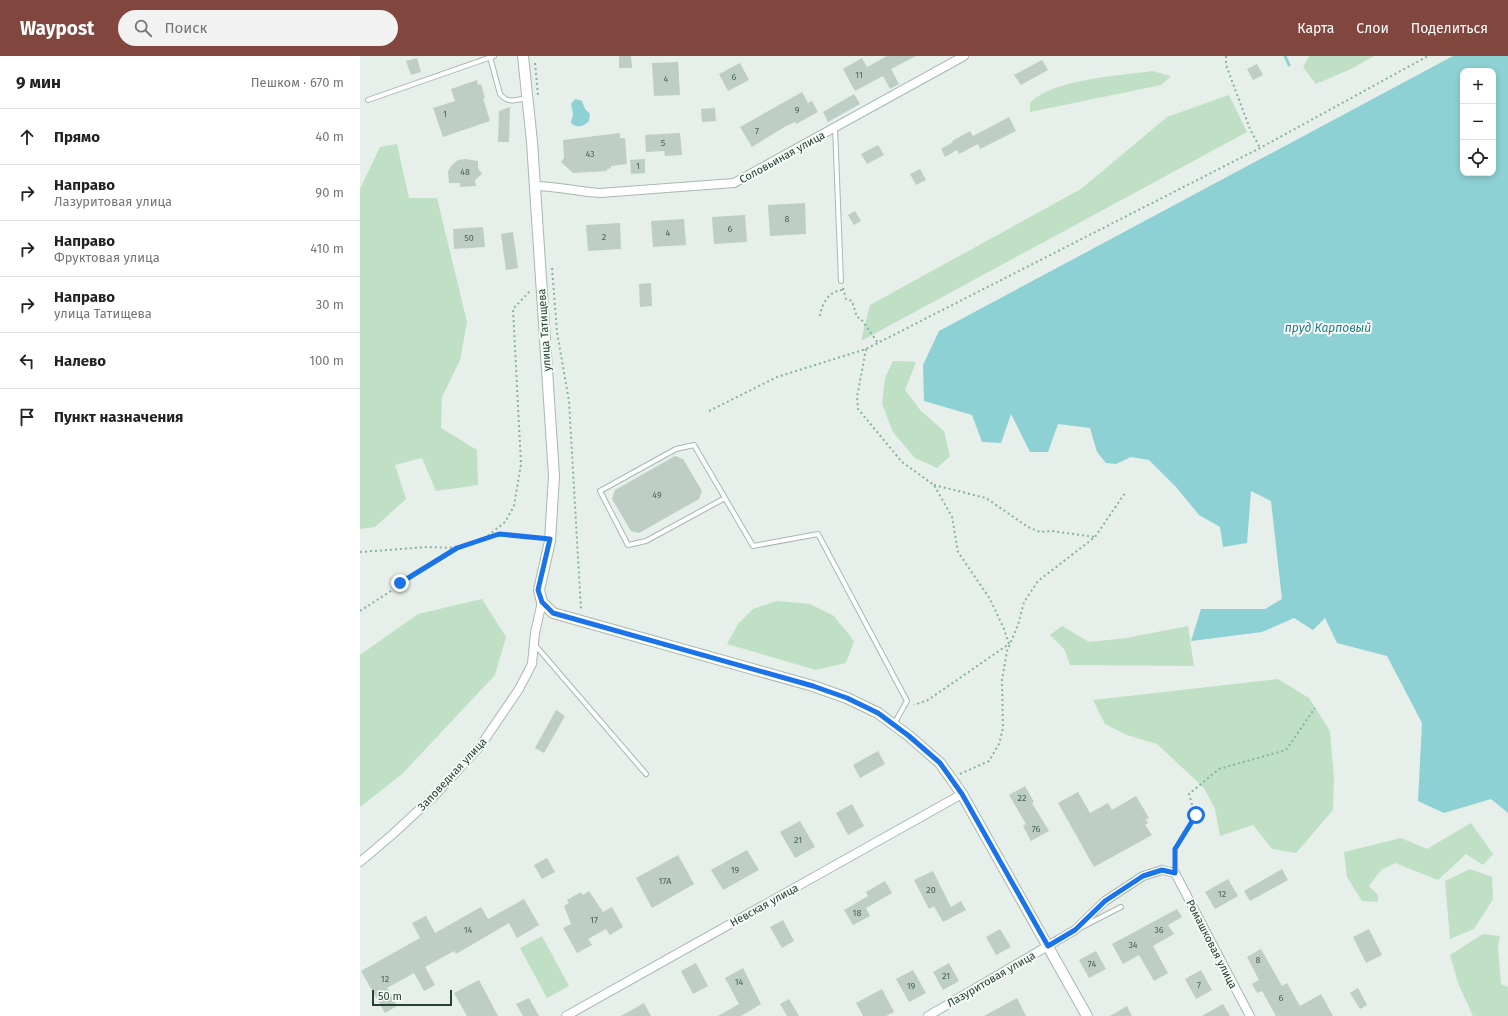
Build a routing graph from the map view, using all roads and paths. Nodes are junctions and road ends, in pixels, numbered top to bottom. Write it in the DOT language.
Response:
graph roads {
  1 [pos="523,56"];
  2 [pos="534,56"];
  3 [pos="964,56"];
  4 [pos="1226,56"];
  5 [pos="1428,56"];
  6 [pos="492,57"];
  7 [pos="528,98"];
  8 [pos="538,99"];
  9 [pos="368,100"];
  10 [pos="836,128"];
  11 [pos="1260,148"];
  12 [pos="535,186"];
  13 [pos="551,261"];
  14 [pos="841,281"];
  15 [pos="530,283"];
  16 [pos="843,290"];
  17 [pos="820,316"];
  18 [pos="878,343"];
  19 [pos="866,349"];
  20 [pos="709,411"];
  21 [pos="934,484"];
  22 [pos="1125,493"];
  23 [pos="725,498"];
  24 [pos="1095,537"];
  25 [pos="550,539"];
  26 [pos="484,540"];
  27 [pos="457,548"];
  28 [pos="360,552"];
  29 [pos="542,602"];
  30 [pos="580,610"];
  31 [pos="360,611"];
  32 [pos="534,644"];
  33 [pos="1009,644"];
  34 [pos="903,708"];
  35 [pos="1315,708"];
  36 [pos="894,724"];
  37 [pos="646,774"];
  38 [pos="956,776"];
  39 [pos="962,794"];
  40 [pos="360,862"];
  41 [pos="1175,873"];
  42 [pos="1120,907"];
  43 [pos="1075,930"];
  44 [pos="1048,946"];
  45 [pos="566,1016"];
  46 [pos="928,1016"];
  47 [pos="1087,1016"];
  48 [pos="1250,1016"];
  1 -- 7 [label="street, улица Татищева"];
  2 -- 8 [label="path"];
  3 -- 10 [label="street, Соловьиная улица"];
  4 -- 11 [label="path"];
  5 -- 11 [label="path"];
  6 -- 7 [label="lane"];
  6 -- 9 [label="lane"];
  7 -- 12 [label="street, улица Татищева"];
  10 -- 12 [label="street, Соловьиная улица"];
  10 -- 14 [label="lane"];
  11 -- 18 [label="path"];
  12 -- 25 [label="street, улица Татищева"];
  13 -- 30 [label="path"];
  14 -- 16 [label="path"];
  15 -- 26 [label="path"];
  16 -- 17 [label="path"];
  16 -- 18 [label="path"];
  18 -- 19 [label="path"];
  19 -- 20 [label="path"];
  19 -- 21 [label="path"];
  21 -- 24 [label="path"];
  21 -- 33 [label="path"];
  22 -- 24 [label="path"];
  23 -- 23 [label="lane"];
  23 -- 34 [label="lane"];
  24 -- 33 [label="path"];
  25 -- 26 [label="path"];
  25 -- 29 [label="street, улица Татищева"];
  26 -- 27 [label="path"];
  27 -- 28 [label="path"];
  27 -- 31 [label="path"];
  29 -- 32 [label="street, Заповедная улица"];
  29 -- 36 [label="street"];
  32 -- 37 [label="lane"];
  32 -- 40 [label="street, Заповедная улица"];
  33 -- 34 [label="path"];
  33 -- 38 [label="path"];
  34 -- 36 [label="lane"];
  35 -- 41 [label="path"];
  36 -- 39 [label="street"];
  39 -- 44 [label="street"];
  39 -- 45 [label="street, Невская улица"];
  41 -- 43 [label="street, Лазуритовая улица"];
  41 -- 48 [label="street, Ромашковая улица"];
  42 -- 43 [label="lane"];
  43 -- 44 [label="street, Лазуритовая улица"];
  44 -- 46 [label="street, Лазуритовая улица"];
  44 -- 47 [label="street"];
}
